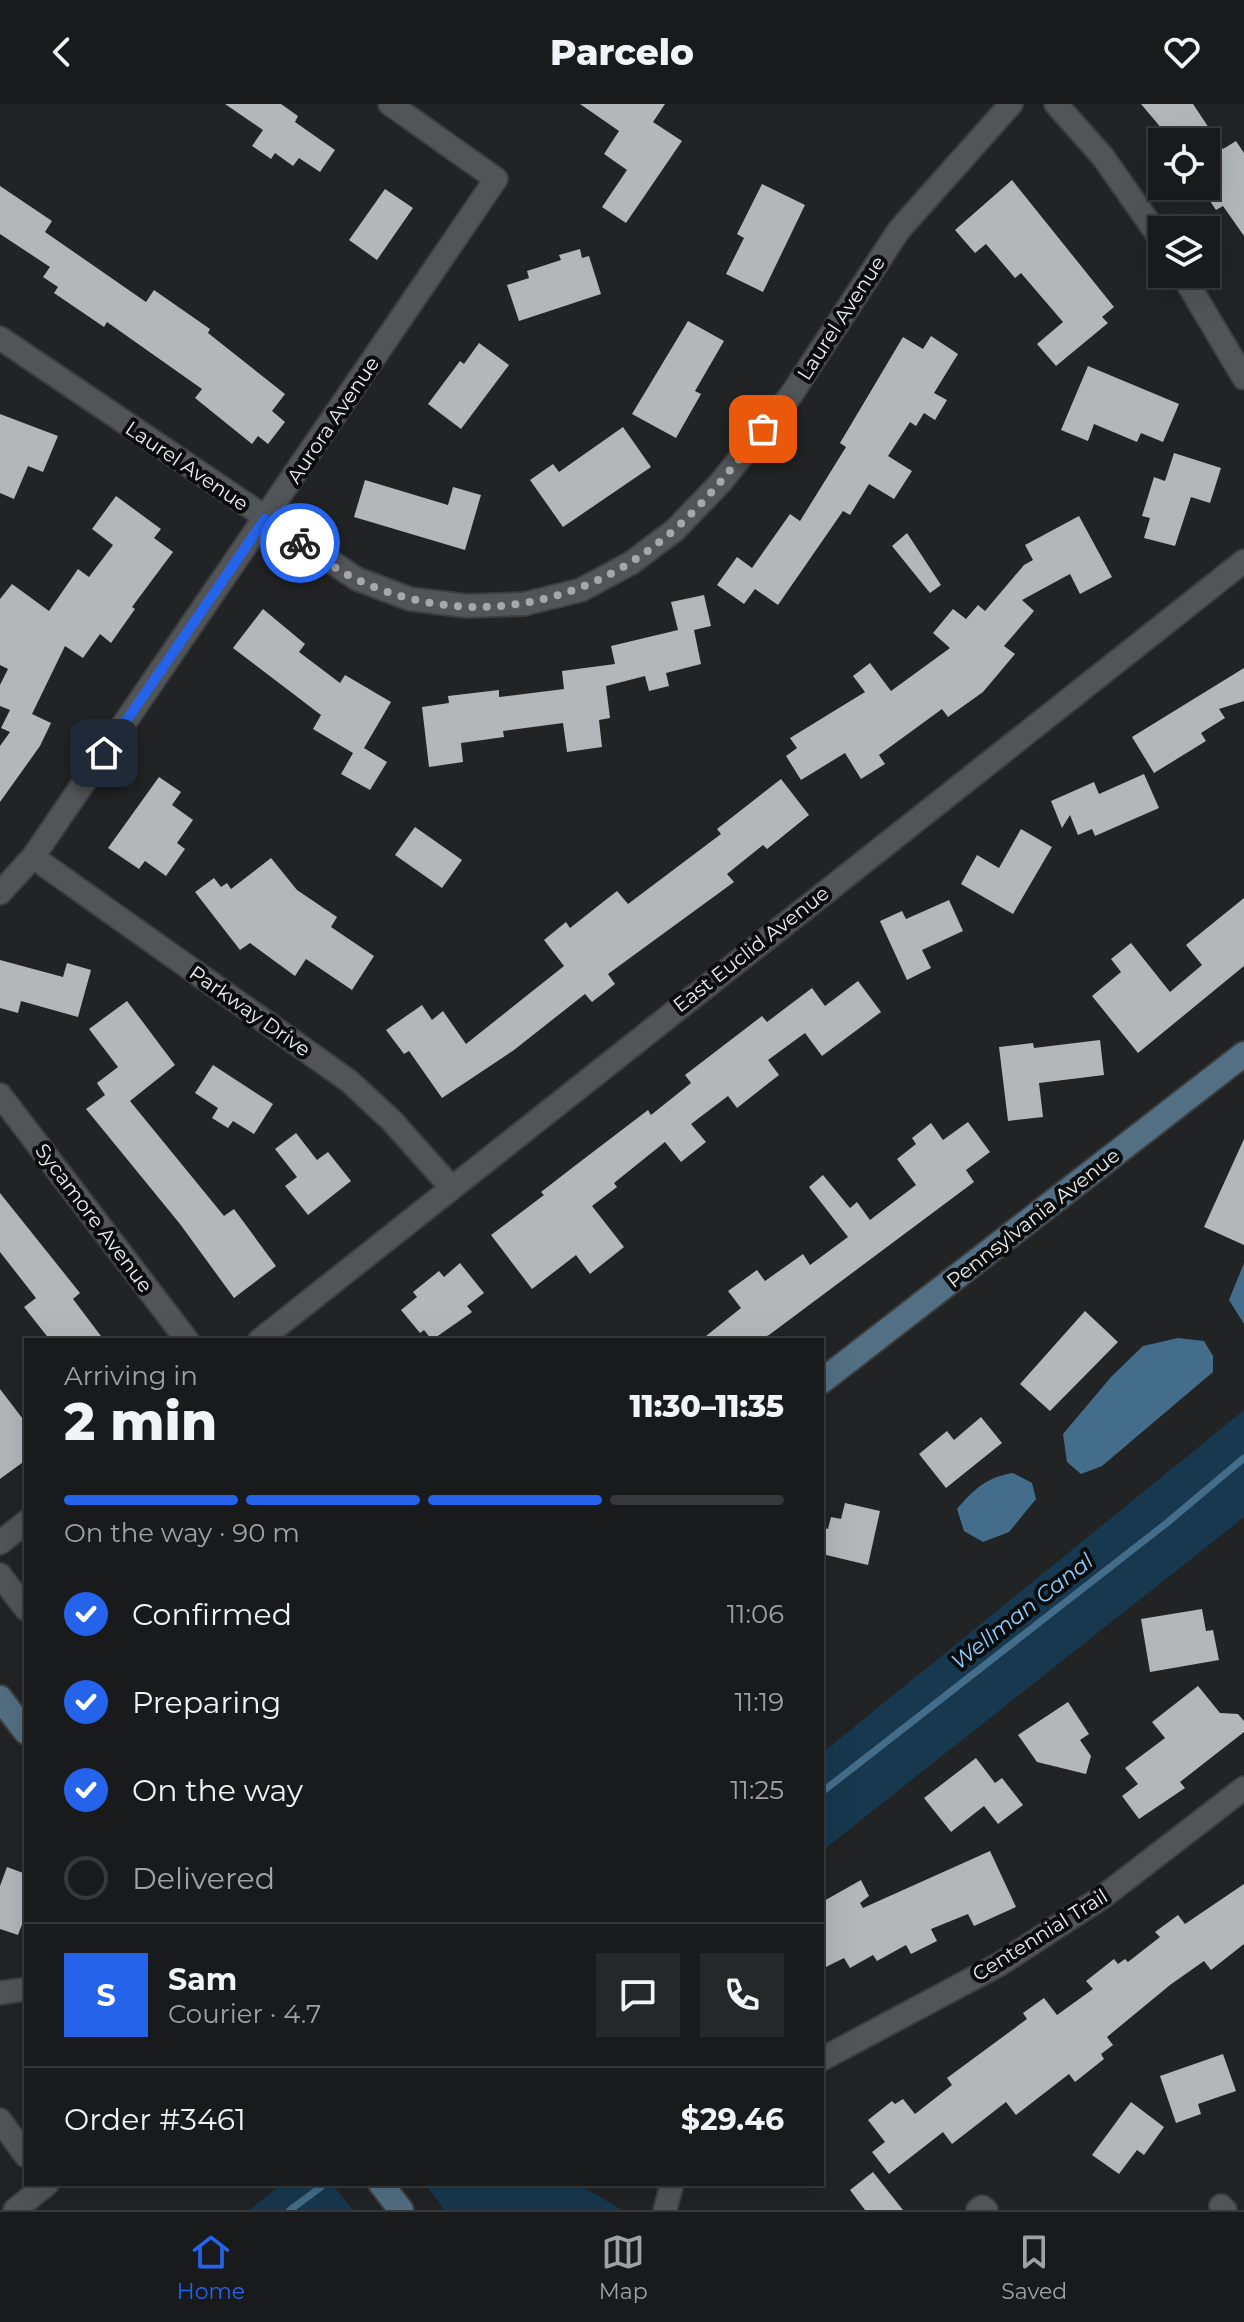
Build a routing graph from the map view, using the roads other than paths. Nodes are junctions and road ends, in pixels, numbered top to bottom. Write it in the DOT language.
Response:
graph roads {
  1 [pos="390,104"];
  2 [pos="1011,104"];
  3 [pos="1056,104"];
  4 [pos="1148,221"];
  5 [pos="1190,288"];
  6 [pos="0,338"];
  7 [pos="1244,378"];
  8 [pos="265,519"];
  9 [pos="1244,561"];
  10 [pos="33,857"];
  11 [pos="0,893"];
  12 [pos="1244,1054"];
  13 [pos="0,1095"];
  14 [pos="450,1186"];
  15 [pos="185,1338"];
  16 [pos="262,1338"];
  17 [pos="824,1379"];
  18 [pos="24,1524"];
  19 [pos="0,1543"];
  20 [pos="0,1575"];
  21 [pos="24,1606"];
  22 [pos="0,1698"];
  23 [pos="24,1729"];
  24 [pos="1244,1788"];
  25 [pos="24,1989"];
  26 [pos="0,1993"];
  27 [pos="824,2058"];
  28 [pos="0,2120"];
  29 [pos="24,2153"];
  30 [pos="45,2186"];
  31 [pos="383,2186"];
  32 [pos="671,2186"];
  33 [pos="15,2210"];
  34 [pos="401,2210"];
  35 [pos="665,2210"];
  36 [pos="978,2210"];
  37 [pos="986,2210"];
  1 -- 8 [label="street, Aurora Avenue"];
  2 -- 8 [label="street, Laurel Avenue"];
  3 -- 4 [label="street"];
  5 -- 7 [label="street"];
  6 -- 8 [label="street, Laurel Avenue"];
  8 -- 10 [label="street, Aurora Avenue"];
  9 -- 14 [label="street, East Euclid Avenue"];
  10 -- 11 [label="street, Aurora Avenue"];
  10 -- 14 [label="street, Parkway Drive"];
  12 -- 17 [label="street, Pennsylvania Avenue"];
  13 -- 15 [label="street, Sycamore Avenue"];
  14 -- 16 [label="street, East Euclid Avenue"];
  18 -- 19 [label="street"];
  20 -- 21 [label="street"];
  22 -- 23 [label="street"];
  24 -- 27 [label="street, Centennial Trail"];
  25 -- 26 [label="street"];
  28 -- 29 [label="street"];
  30 -- 33 [label="street"];
  31 -- 34 [label="street"];
  32 -- 35 [label="street"];
  36 -- 37 [label="street"];
}
